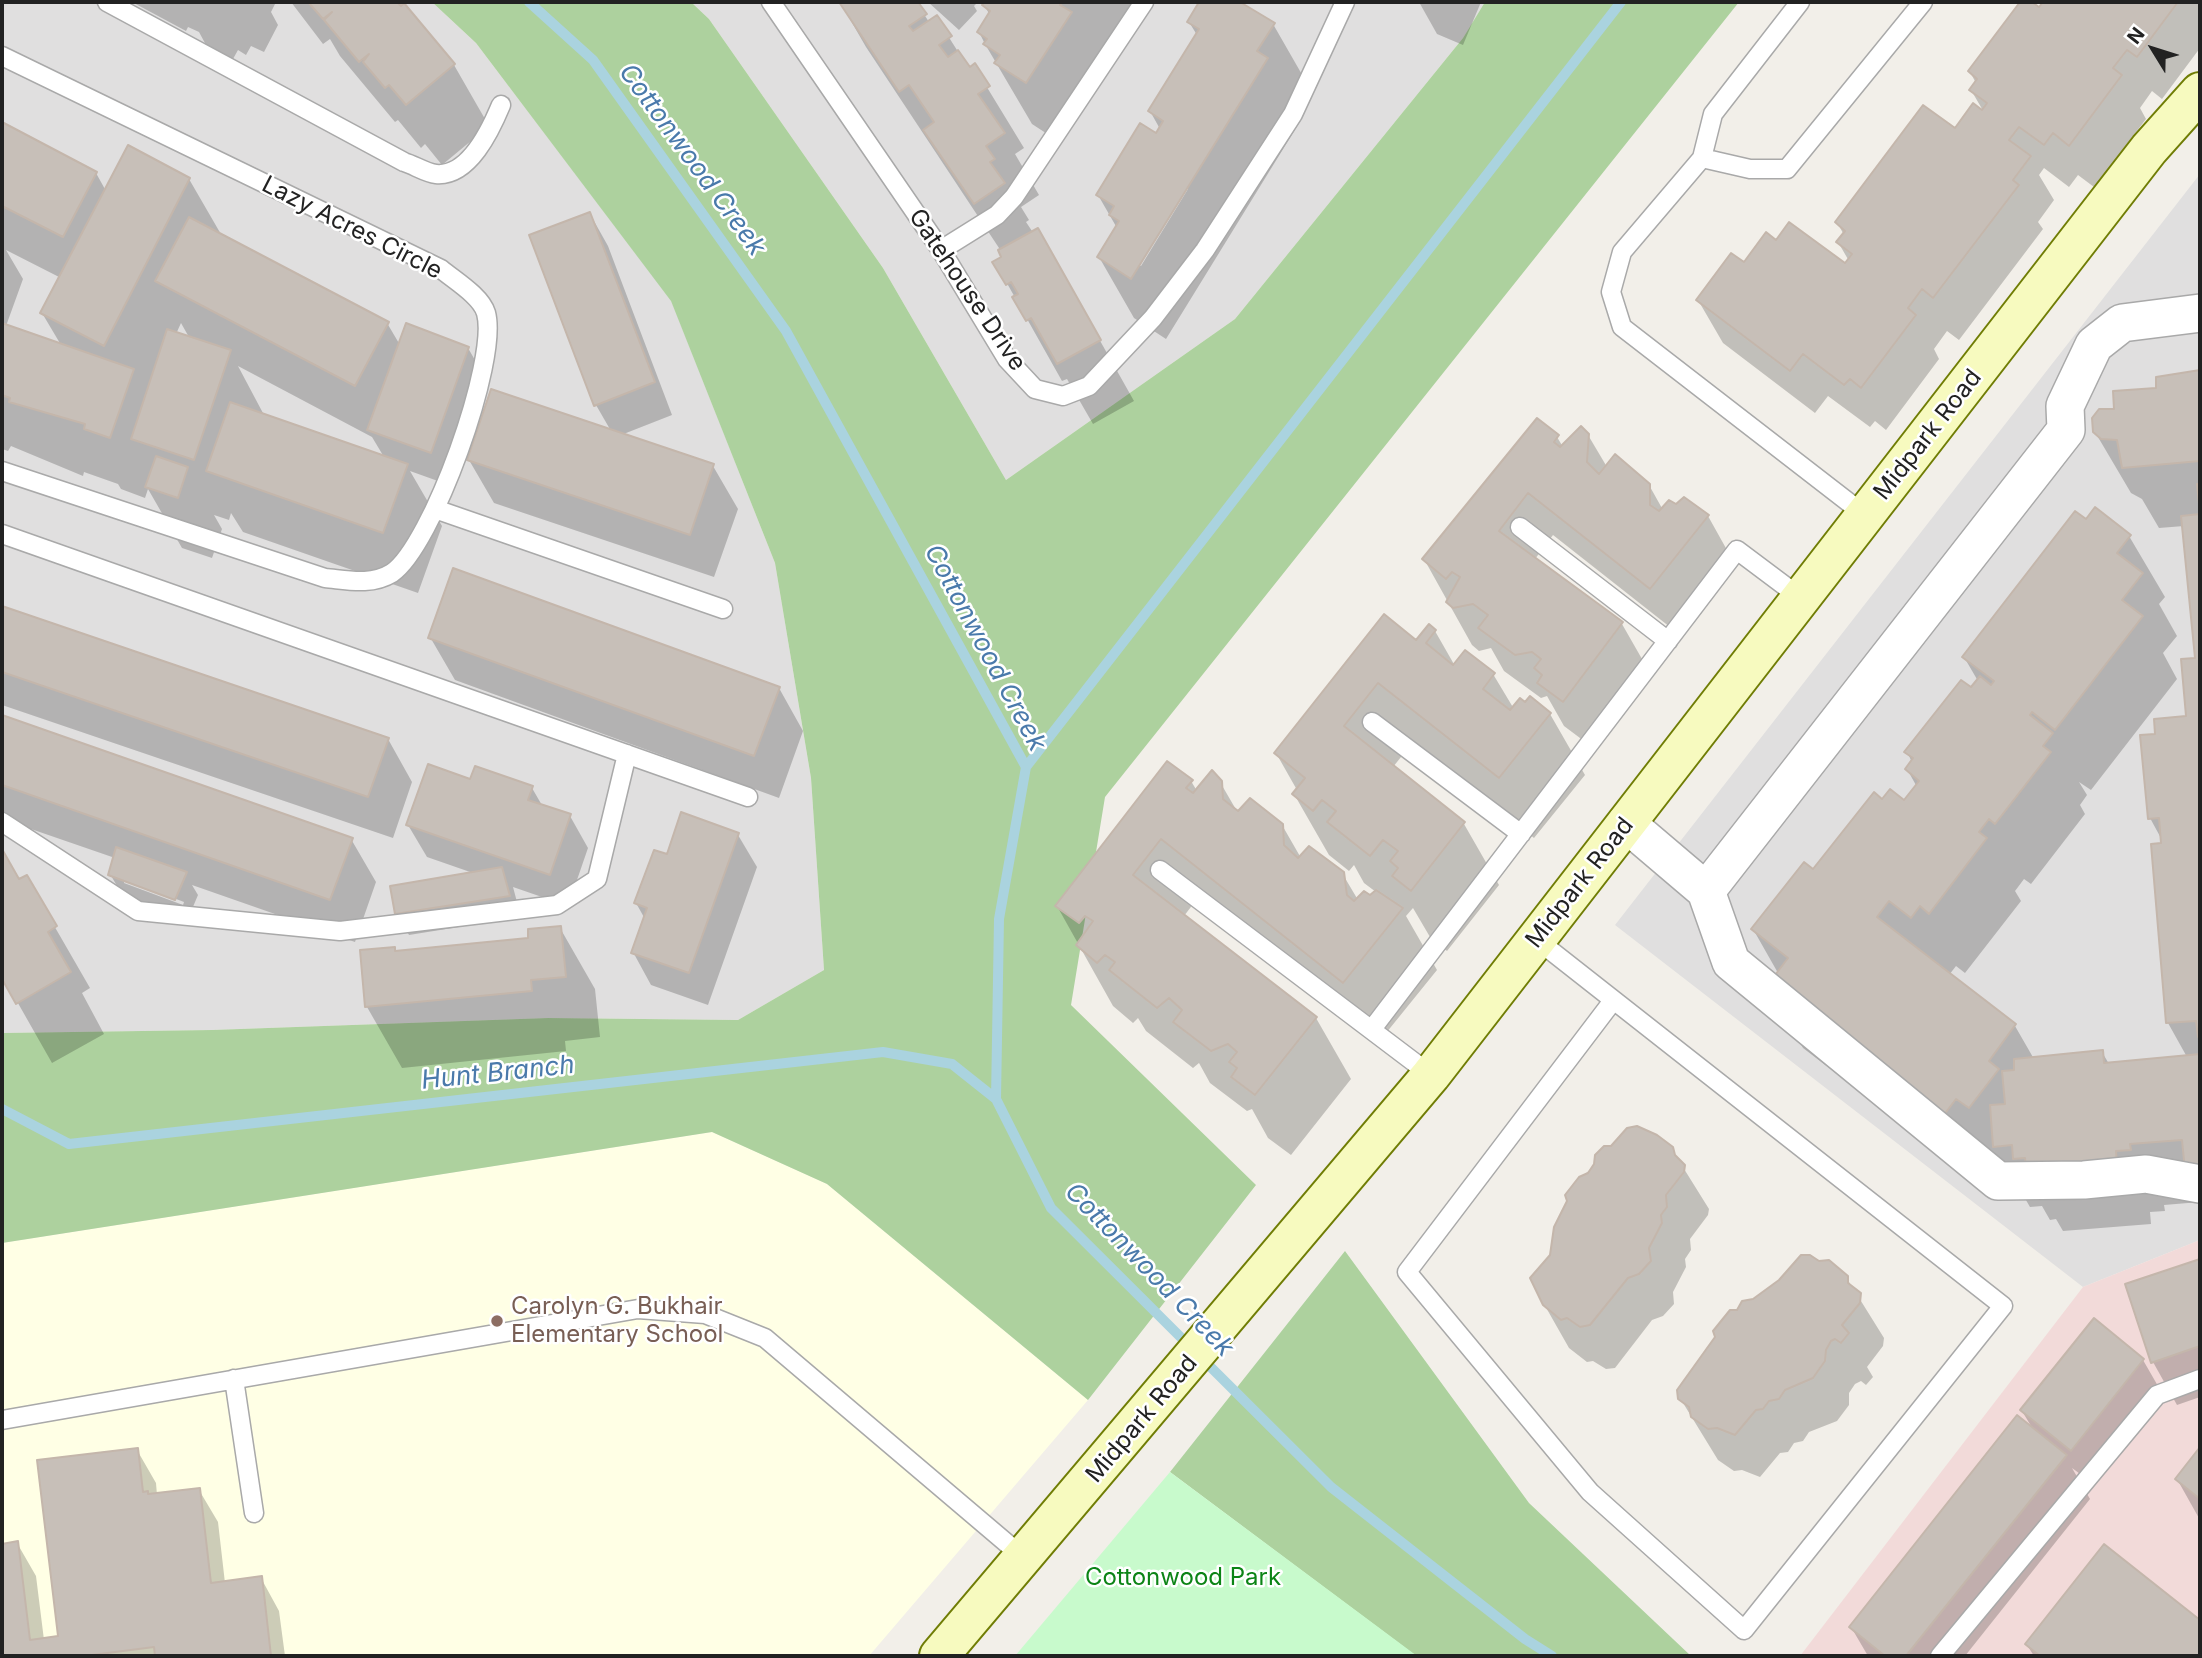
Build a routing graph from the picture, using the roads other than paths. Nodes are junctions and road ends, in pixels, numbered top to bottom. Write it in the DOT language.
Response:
graph roads {
  1 [pos="107,2"];
  2 [pos="771,2"];
  3 [pos="1144,2"];
  4 [pos="1800,2"];
  5 [pos="1923,2"];
  6 [pos="1339,4"];
  7 [pos="2,56"];
  8 [pos="2200,92"];
  9 [pos="501,105"];
  10 [pos="1702,158"];
  11 [pos="941,250"];
  12 [pos="2200,313"];
  13 [pos="2,471"];
  14 [pos="435,509"];
  15 [pos="1866,515"];
  16 [pos="1520,527"];
  17 [pos="2,534"];
  18 [pos="1801,598"];
  19 [pos="723,610"];
  20 [pos="1668,641"];
  21 [pos="1372,722"];
  22 [pos="627,754"];
  23 [pos="748,797"];
  24 [pos="2,822"];
  25 [pos="1626,823"];
  26 [pos="1521,834"];
  27 [pos="1160,870"];
  28 [pos="1706,891"];
  29 [pos="1536,939"];
  30 [pos="1612,1002"];
  31 [pos="1372,1029"];
  32 [pos="1431,1075"];
  33 [pos="2200,1184"];
  34 [pos="234,1379"];
  35 [pos="2200,1379"];
  36 [pos="2,1420"];
  37 [pos="254,1513"];
  38 [pos="1023,1557"];
  39 [pos="939,1656"];
  40 [pos="1940,1656"];
  1 -- 9 [label="lane"];
  2 -- 11 [label="lane, Gatehouse Drive"];
  3 -- 11 [label="lane"];
  4 -- 10 [label="lane"];
  5 -- 10 [label="lane"];
  6 -- 11 [label="lane, Gatehouse Drive"];
  7 -- 14 [label="lane, Lazy Acres Circle"];
  8 -- 15 [label="street, Midpark Road"];
  10 -- 15 [label="lane"];
  12 -- 28 [label="street"];
  13 -- 14 [label="lane, Lazy Acres Circle"];
  14 -- 19 [label="lane"];
  15 -- 18 [label="street, Midpark Road"];
  16 -- 20 [label="lane"];
  17 -- 22 [label="lane"];
  18 -- 20 [label="lane"];
  18 -- 25 [label="street, Midpark Road"];
  20 -- 26 [label="lane"];
  21 -- 26 [label="lane"];
  22 -- 23 [label="lane"];
  22 -- 24 [label="lane"];
  25 -- 28 [label="street"];
  25 -- 29 [label="street, Midpark Road"];
  26 -- 31 [label="lane"];
  27 -- 31 [label="lane"];
  28 -- 33 [label="street"];
  29 -- 30 [label="lane"];
  29 -- 32 [label="street, Midpark Road"];
  30 -- 30 [label="lane"];
  31 -- 32 [label="lane"];
  32 -- 38 [label="street, Midpark Road"];
  34 -- 36 [label="lane"];
  34 -- 37 [label="lane"];
  34 -- 38 [label="lane"];
  35 -- 40 [label="lane"];
  38 -- 39 [label="street, Midpark Road"];
}
